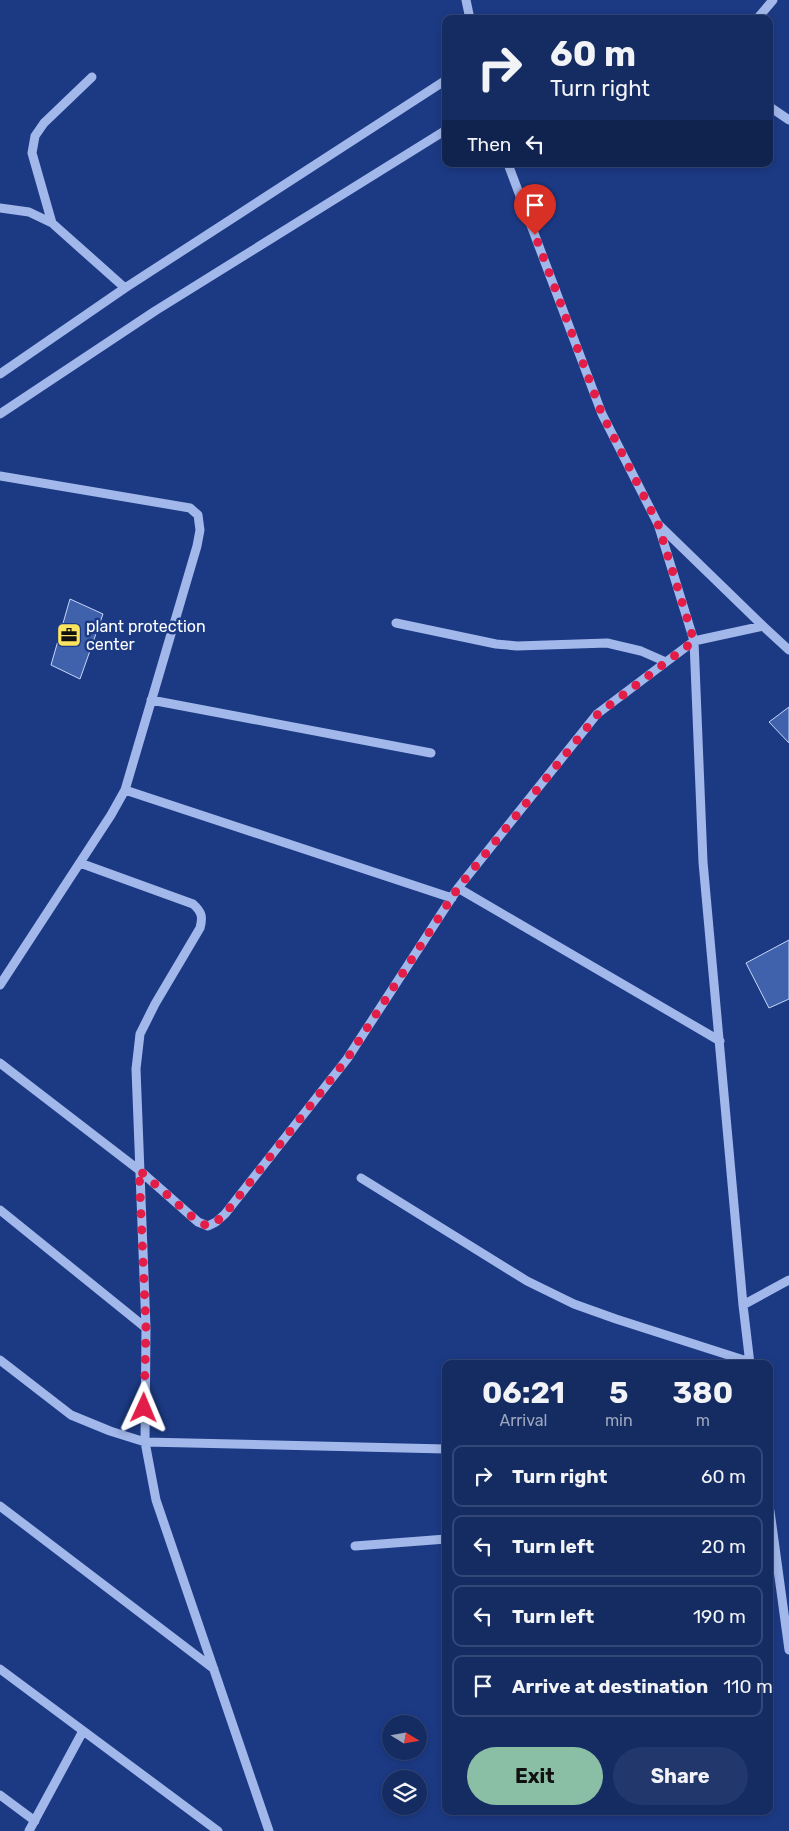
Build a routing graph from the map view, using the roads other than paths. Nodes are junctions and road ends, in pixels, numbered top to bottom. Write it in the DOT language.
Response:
graph roads {
  1 [pos="466,0"];
  2 [pos="773,0"];
  3 [pos="469,15"];
  4 [pos="760,15"];
  5 [pos="92,77"];
  6 [pos="442,83"];
  7 [pos="773,109"];
  8 [pos="789,120"];
  9 [pos="442,132"];
  10 [pos="509,167"];
  11 [pos="0,208"];
  12 [pos="52,223"];
  13 [pos="125,288"];
  14 [pos="0,374"];
  15 [pos="0,414"];
  16 [pos="0,476"];
  17 [pos="658,524"];
  18 [pos="396,623"];
  19 [pos="763,626"];
  20 [pos="694,641"];
  21 [pos="789,650"];
  22 [pos="666,662"];
  23 [pos="151,700"];
  24 [pos="430,753"];
  25 [pos="125,790"];
  26 [pos="80,863"];
  27 [pos="458,888"];
  28 [pos="452,898"];
  29 [pos="0,985"];
  30 [pos="720,1041"];
  31 [pos="0,1063"];
  32 [pos="139,1170"];
  33 [pos="361,1178"];
  34 [pos="0,1210"];
  35 [pos="789,1280"];
  36 [pos="743,1305"];
  37 [pos="146,1328"];
  38 [pos="0,1360"];
  39 [pos="741,1360"];
  40 [pos="750,1360"];
  41 [pos="145,1442"];
  42 [pos="442,1449"];
  43 [pos="0,1506"];
  44 [pos="773,1536"];
  45 [pos="442,1540"];
  46 [pos="355,1546"];
  47 [pos="789,1650"];
  48 [pos="0,1669"];
  49 [pos="214,1669"];
  50 [pos="82,1731"];
  51 [pos="0,1795"];
  52 [pos="35,1821"];
  53 [pos="30,1831"];
  54 [pos="218,1831"];
  55 [pos="269,1831"];
  1 -- 3 [label="street"];
  2 -- 4 [label="street"];
  5 -- 12 [label="street"];
  6 -- 13 [label="street"];
  7 -- 8 [label="street"];
  9 -- 15 [label="street"];
  10 -- 17 [label="street"];
  11 -- 12 [label="street"];
  12 -- 13 [label="street"];
  13 -- 14 [label="street"];
  16 -- 23 [label="street"];
  17 -- 19 [label="street"];
  17 -- 20 [label="street"];
  18 -- 22 [label="street"];
  19 -- 20 [label="street"];
  19 -- 21 [label="street"];
  20 -- 22 [label="street"];
  20 -- 30 [label="street"];
  22 -- 27 [label="street"];
  23 -- 24 [label="street"];
  23 -- 25 [label="street"];
  25 -- 26 [label="street"];
  25 -- 28 [label="street"];
  26 -- 29 [label="street"];
  26 -- 32 [label="street"];
  27 -- 28 [label="street"];
  27 -- 30 [label="street"];
  28 -- 32 [label="street"];
  30 -- 36 [label="street"];
  31 -- 32 [label="street"];
  32 -- 37 [label="street"];
  33 -- 39 [label="street"];
  34 -- 37 [label="street"];
  35 -- 36 [label="street"];
  36 -- 40 [label="street"];
  37 -- 41 [label="street"];
  38 -- 41 [label="street"];
  41 -- 42 [label="street"];
  41 -- 49 [label="street"];
  43 -- 49 [label="street"];
  44 -- 47 [label="street"];
  45 -- 46 [label="street"];
  48 -- 50 [label="street"];
  49 -- 55 [label="street"];
  50 -- 52 [label="street"];
  50 -- 54 [label="street"];
  51 -- 52 [label="street"];
  52 -- 53 [label="street"];
}
